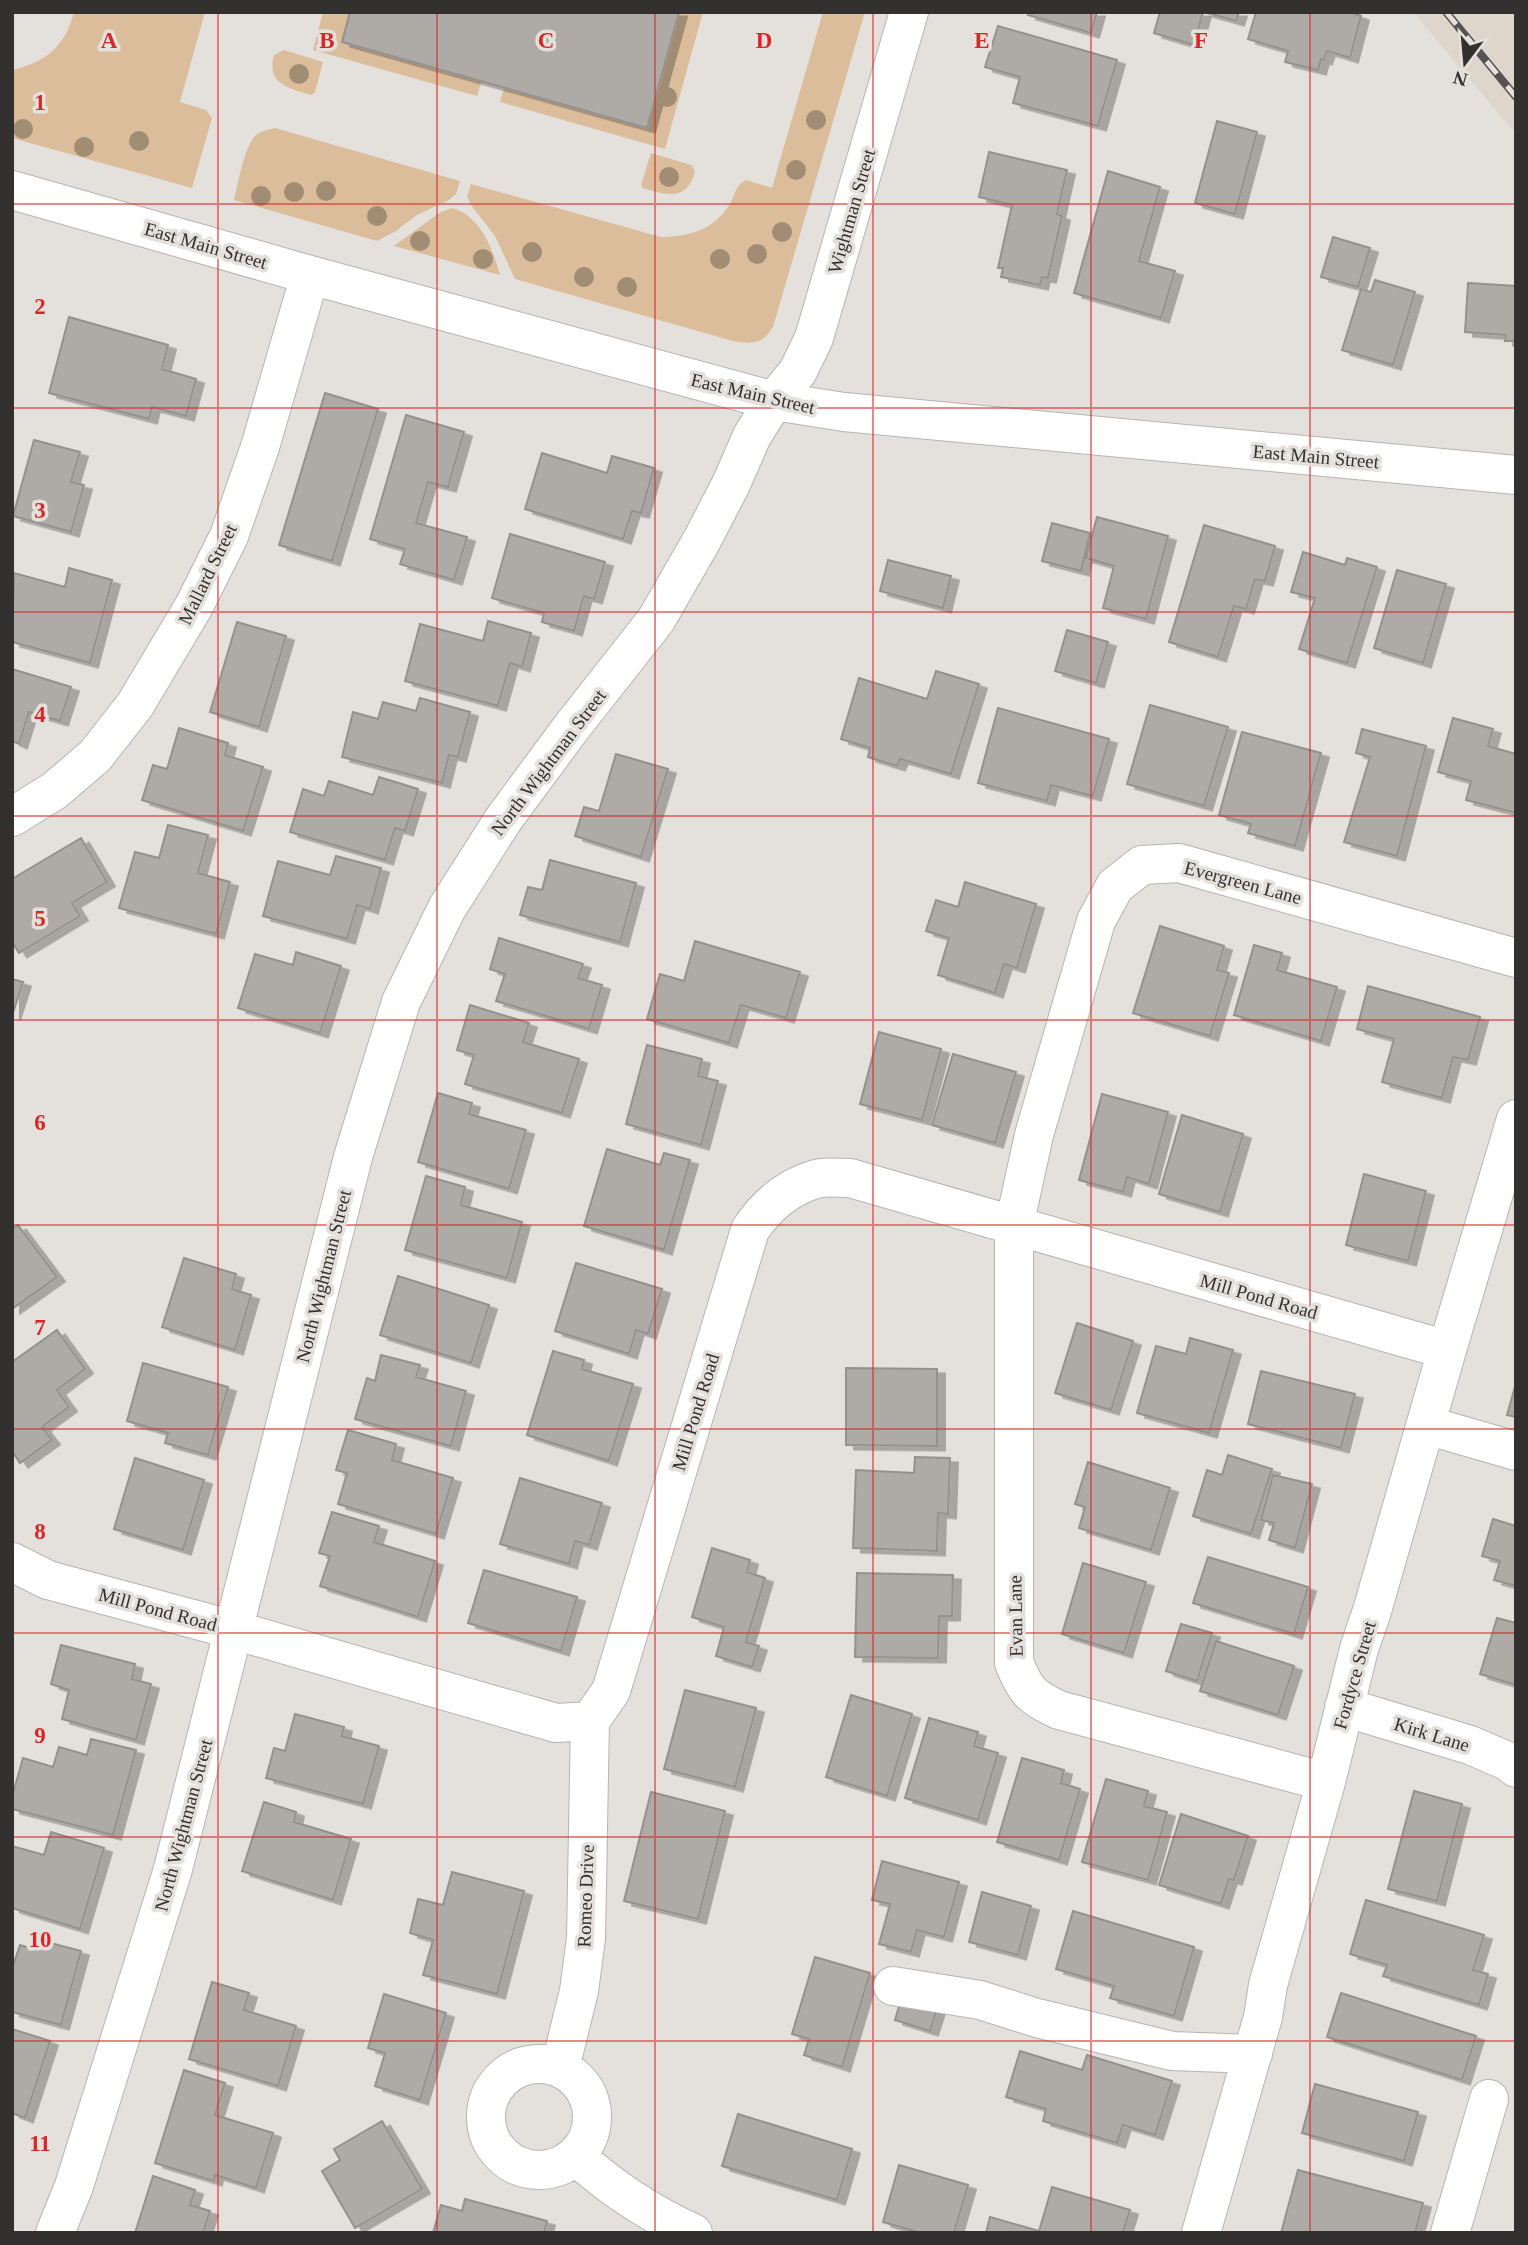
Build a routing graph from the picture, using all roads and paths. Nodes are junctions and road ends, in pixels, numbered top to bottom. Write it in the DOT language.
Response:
graph roads {
  1 [pos="909,12"];
  2 [pos="12,190"];
  3 [pos="310,275"];
  4 [pos="774,401"];
  5 [pos="1516,475"];
  6 [pos="12,817"];
  7 [pos="1516,958"];
  8 [pos="1516,1119"];
  9 [pos="1511,1157"];
  10 [pos="1014,1226"];
  11 [pos="1447,1350"];
  12 [pos="1426,1425"];
  13 [pos="1516,1451"];
  14 [pos="12,1562"];
  15 [pos="234,1630"];
  16 [pos="1344,1707"];
  17 [pos="590,1721"];
  18 [pos="1516,1768"];
  19 [pos="1325,1782"];
  20 [pos="893,1986"];
  21 [pos="1253,2054"];
  22 [pos="560,2068"];
  23 [pos="1489,2099"];
  24 [pos="576,2156"];
  25 [pos="55,2233"];
  26 [pos="693,2233"];
  27 [pos="1201,2233"];
  28 [pos="1450,2233"];
  1 -- 4 [label="street, Wightman Street"];
  2 -- 3 [label="street, East Main Street"];
  3 -- 4 [label="street, East Main Street"];
  3 -- 6 [label="street, Mallard Street"];
  4 -- 5 [label="street, East Main Street"];
  4 -- 15 [label="street, North Wightman Street"];
  7 -- 10 [label="street, Evergreen Lane"];
  8 -- 9 [label="street, Fordyce Street"];
  9 -- 11 [label="street, Fordyce Street"];
  10 -- 11 [label="street, Mill Pond Road"];
  10 -- 17 [label="street, Mill Pond Road"];
  10 -- 19 [label="street, Evan Lane"];
  11 -- 12 [label="street, Fordyce Street"];
  12 -- 13 [label="street"];
  12 -- 16 [label="street, Fordyce Street"];
  14 -- 15 [label="street, Mill Pond Road"];
  15 -- 17 [label="street, Mill Pond Road"];
  15 -- 25 [label="street, North Wightman Street"];
  16 -- 18 [label="street, Kirk Lane"];
  16 -- 19 [label="street, Fordyce Street"];
  17 -- 22 [label="street, Romeo Drive"];
  19 -- 21 [label="street, Fordyce Street"];
  20 -- 21 [label="street"];
  21 -- 27 [label="street, Fordyce Street"];
  22 -- 24 [label="street"];
  22 -- 24 [label="street"];
  23 -- 28 [label="street"];
  24 -- 26 [label="street"];
}
